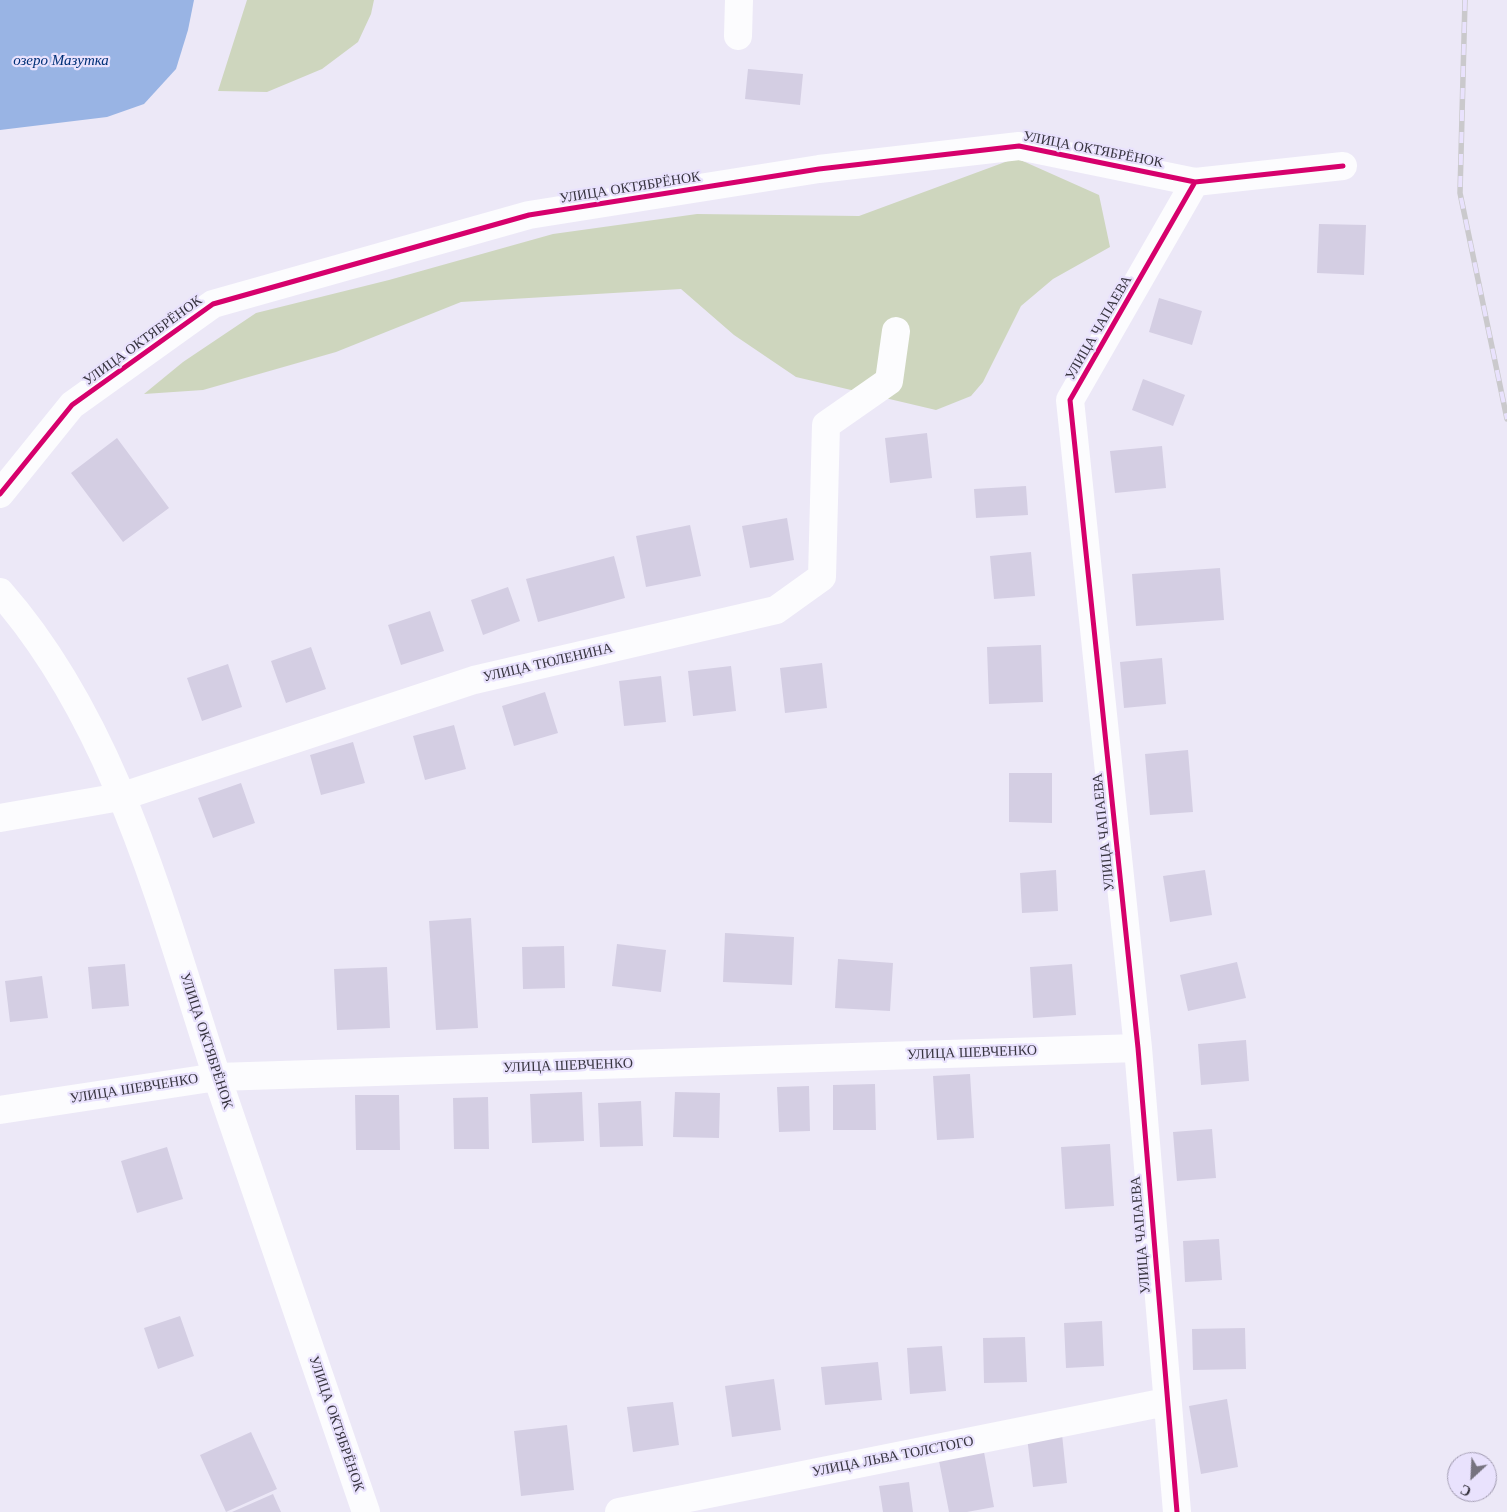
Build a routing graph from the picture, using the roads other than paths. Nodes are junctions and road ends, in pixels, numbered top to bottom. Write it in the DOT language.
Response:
graph roads {
  1 [pos="739,0"];
  2 [pos="738,36"];
  3 [pos="1343,166"];
  4 [pos="1195,182"];
  5 [pos="896,332"];
  6 [pos="0,494"];
  7 [pos="0,592"];
  8 [pos="120,797"];
  9 [pos="0,818"];
  10 [pos="1138,1048"];
  11 [pos="217,1077"];
  12 [pos="0,1110"];
  13 [pos="1166,1402"];
  14 [pos="366,1512"];
  15 [pos="619,1512"];
  16 [pos="1177,1512"];
  1 -- 2 [label="street"];
  3 -- 4 [label="street, УЛИЦА ОКТЯБРЁНОК"];
  4 -- 6 [label="street, УЛИЦА ОКТЯБРЁНОК"];
  4 -- 10 [label="street, УЛИЦА ЧАПАЕВА"];
  5 -- 8 [label="street, УЛИЦА ТЮЛЕНИНА"];
  7 -- 8 [label="street, УЛИЦА ОКТЯБРЁНОК"];
  8 -- 9 [label="street, УЛИЦА ТЮЛЕНИНА"];
  8 -- 11 [label="street, УЛИЦА ОКТЯБРЁНОК"];
  10 -- 11 [label="street, УЛИЦА ШЕВЧЕНКО"];
  10 -- 13 [label="street, УЛИЦА ЧАПАЕВА"];
  11 -- 12 [label="street, УЛИЦА ШЕВЧЕНКО"];
  11 -- 14 [label="street, УЛИЦА ОКТЯБРЁНОК"];
  13 -- 15 [label="street, УЛИЦА ЛЬВА ТОЛСТОГО"];
  13 -- 16 [label="street, УЛИЦА ЧАПАЕВА"];
}
